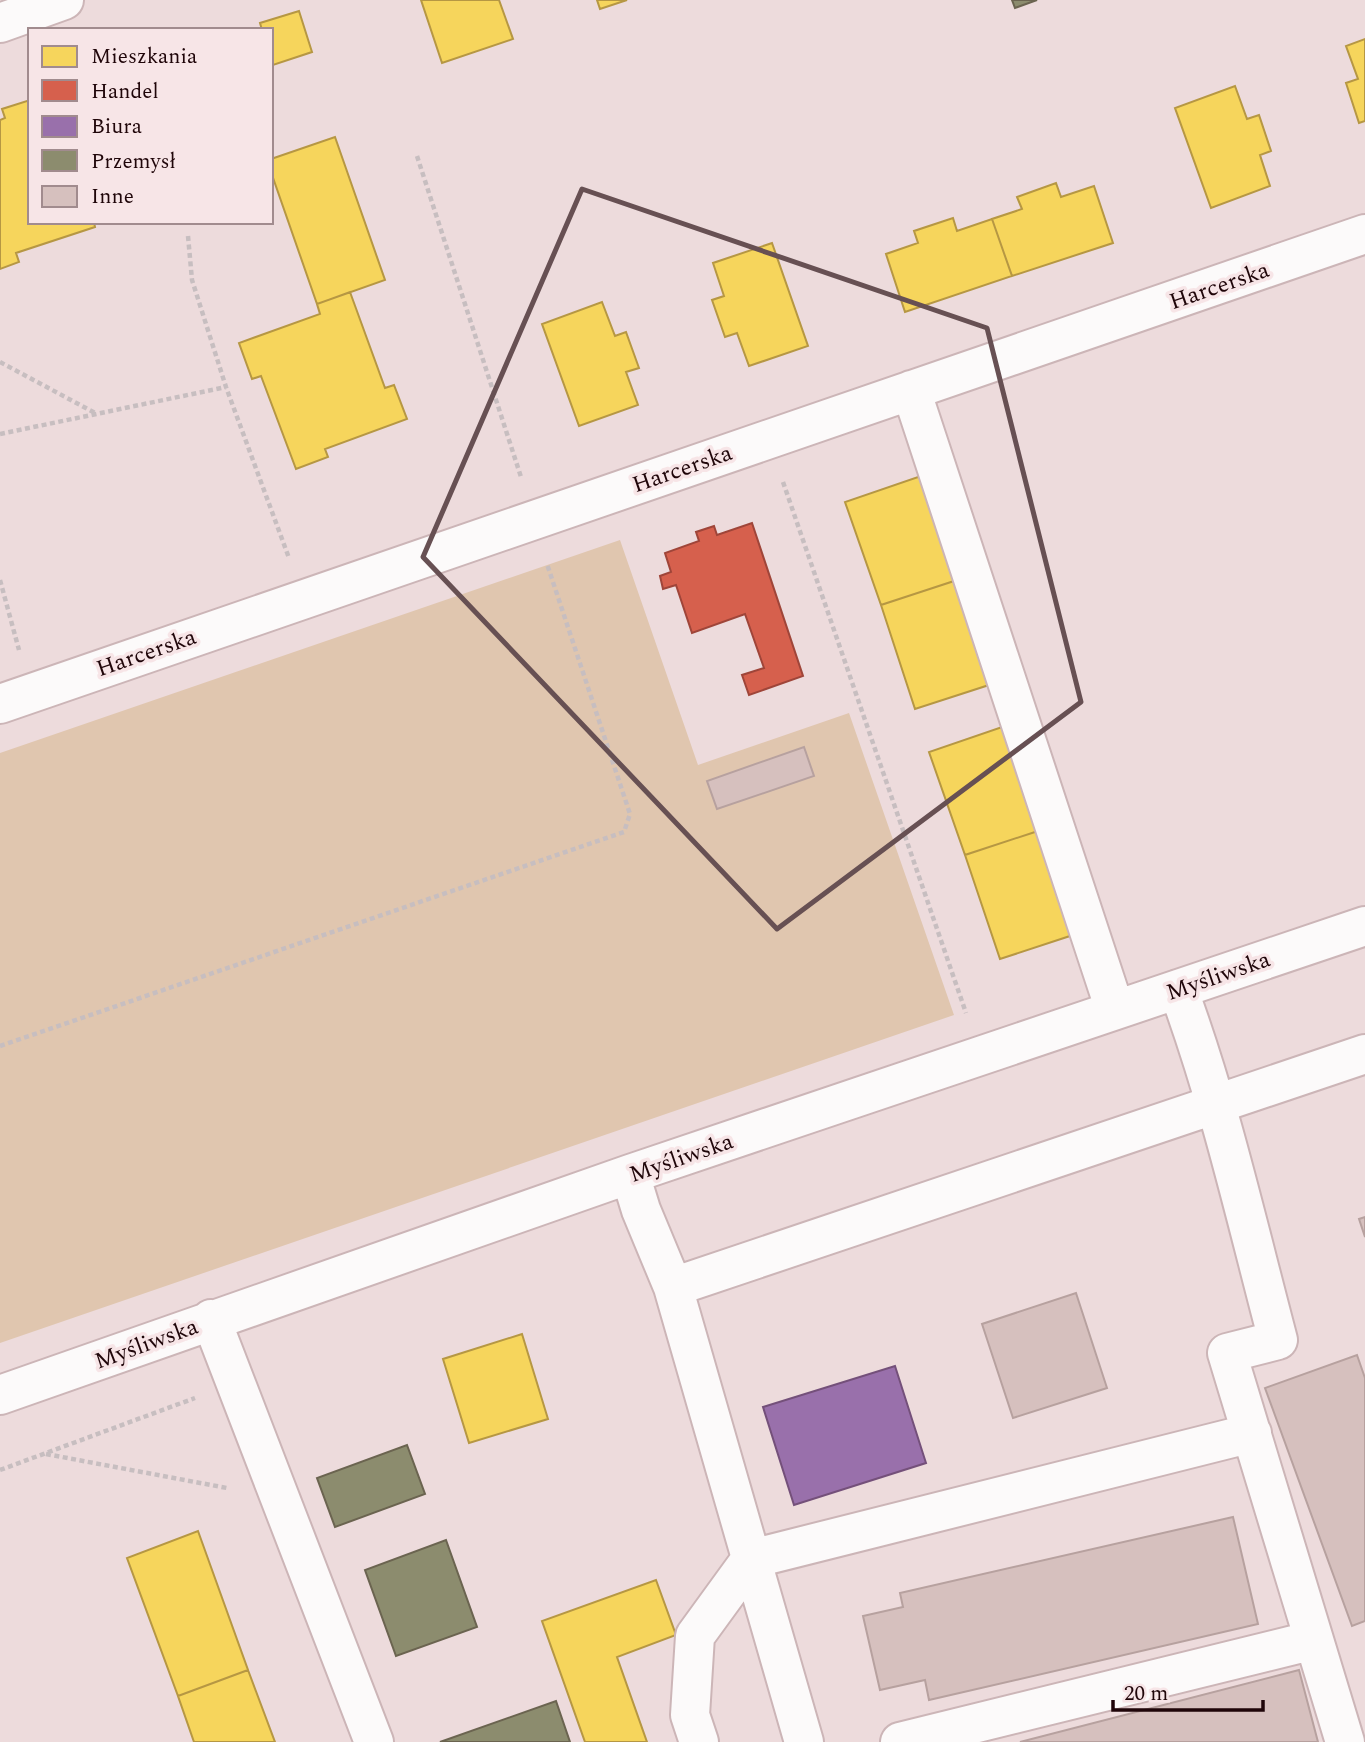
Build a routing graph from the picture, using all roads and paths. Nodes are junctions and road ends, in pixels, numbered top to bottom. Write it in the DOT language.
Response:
graph roads {
  1 [pos="64,0"];
  2 [pos="0,23"];
  3 [pos="417,156"];
  4 [pos="1365,234"];
  5 [pos="188,236"];
  6 [pos="0,362"];
  7 [pos="226,387"];
  8 [pos="911,390"];
  9 [pos="97,414"];
  10 [pos="0,434"];
  11 [pos="768,439"];
  12 [pos="522,479"];
  13 [pos="545,559"];
  14 [pos="0,580"];
  15 [pos="304,598"];
  16 [pos="16,698"];
  17 [pos="1365,926"];
  18 [pos="1178,989"];
  19 [pos="1115,1010"];
  20 [pos="0,1046"];
  21 [pos="1365,1054"];
  22 [pos="981,1056"];
  23 [pos="1215,1104"];
  24 [pos="630,1174"];
  25 [pos="673,1287"];
  26 [pos="211,1319"];
  27 [pos="236,1385"];
  28 [pos="0,1395"];
  29 [pos="1252,1433"];
  30 [pos="45,1454"];
  31 [pos="0,1470"];
  32 [pos="232,1489"];
  33 [pos="751,1559"];
  34 [pos="1314,1640"];
  35 [pos="374,1742"];
  36 [pos="699,1742"];
  37 [pos="804,1742"];
  38 [pos="900,1742"];
  39 [pos="1345,1742"];
  1 -- 2 [label="street"];
  3 -- 12 [label="path"];
  4 -- 8 [label="street, Harcerska"];
  5 -- 7 [label="path"];
  6 -- 9 [label="path"];
  7 -- 9 [label="path"];
  7 -- 15 [label="path"];
  8 -- 11 [label="street, Harcerska"];
  8 -- 19 [label="street"];
  9 -- 10 [label="path"];
  11 -- 15 [label="street, Harcerska"];
  11 -- 22 [label="path"];
  13 -- 20 [label="path"];
  14 -- 16 [label="path"];
  15 -- 16 [label="street, Harcerska"];
  17 -- 18 [label="street, Myśliwska"];
  18 -- 19 [label="street, Myśliwska"];
  18 -- 23 [label="street"];
  19 -- 22 [label="street, Myśliwska"];
  21 -- 23 [label="street"];
  22 -- 24 [label="street, Myśliwska"];
  23 -- 25 [label="street"];
  23 -- 29 [label="street"];
  24 -- 25 [label="street"];
  24 -- 26 [label="street, Myśliwska"];
  25 -- 33 [label="street"];
  26 -- 27 [label="street"];
  26 -- 28 [label="street, Myśliwska"];
  27 -- 30 [label="path"];
  27 -- 35 [label="street"];
  29 -- 33 [label="street"];
  29 -- 34 [label="street"];
  30 -- 31 [label="path"];
  30 -- 32 [label="path"];
  33 -- 36 [label="street"];
  33 -- 37 [label="street"];
  34 -- 38 [label="street"];
  34 -- 39 [label="street"];
}
